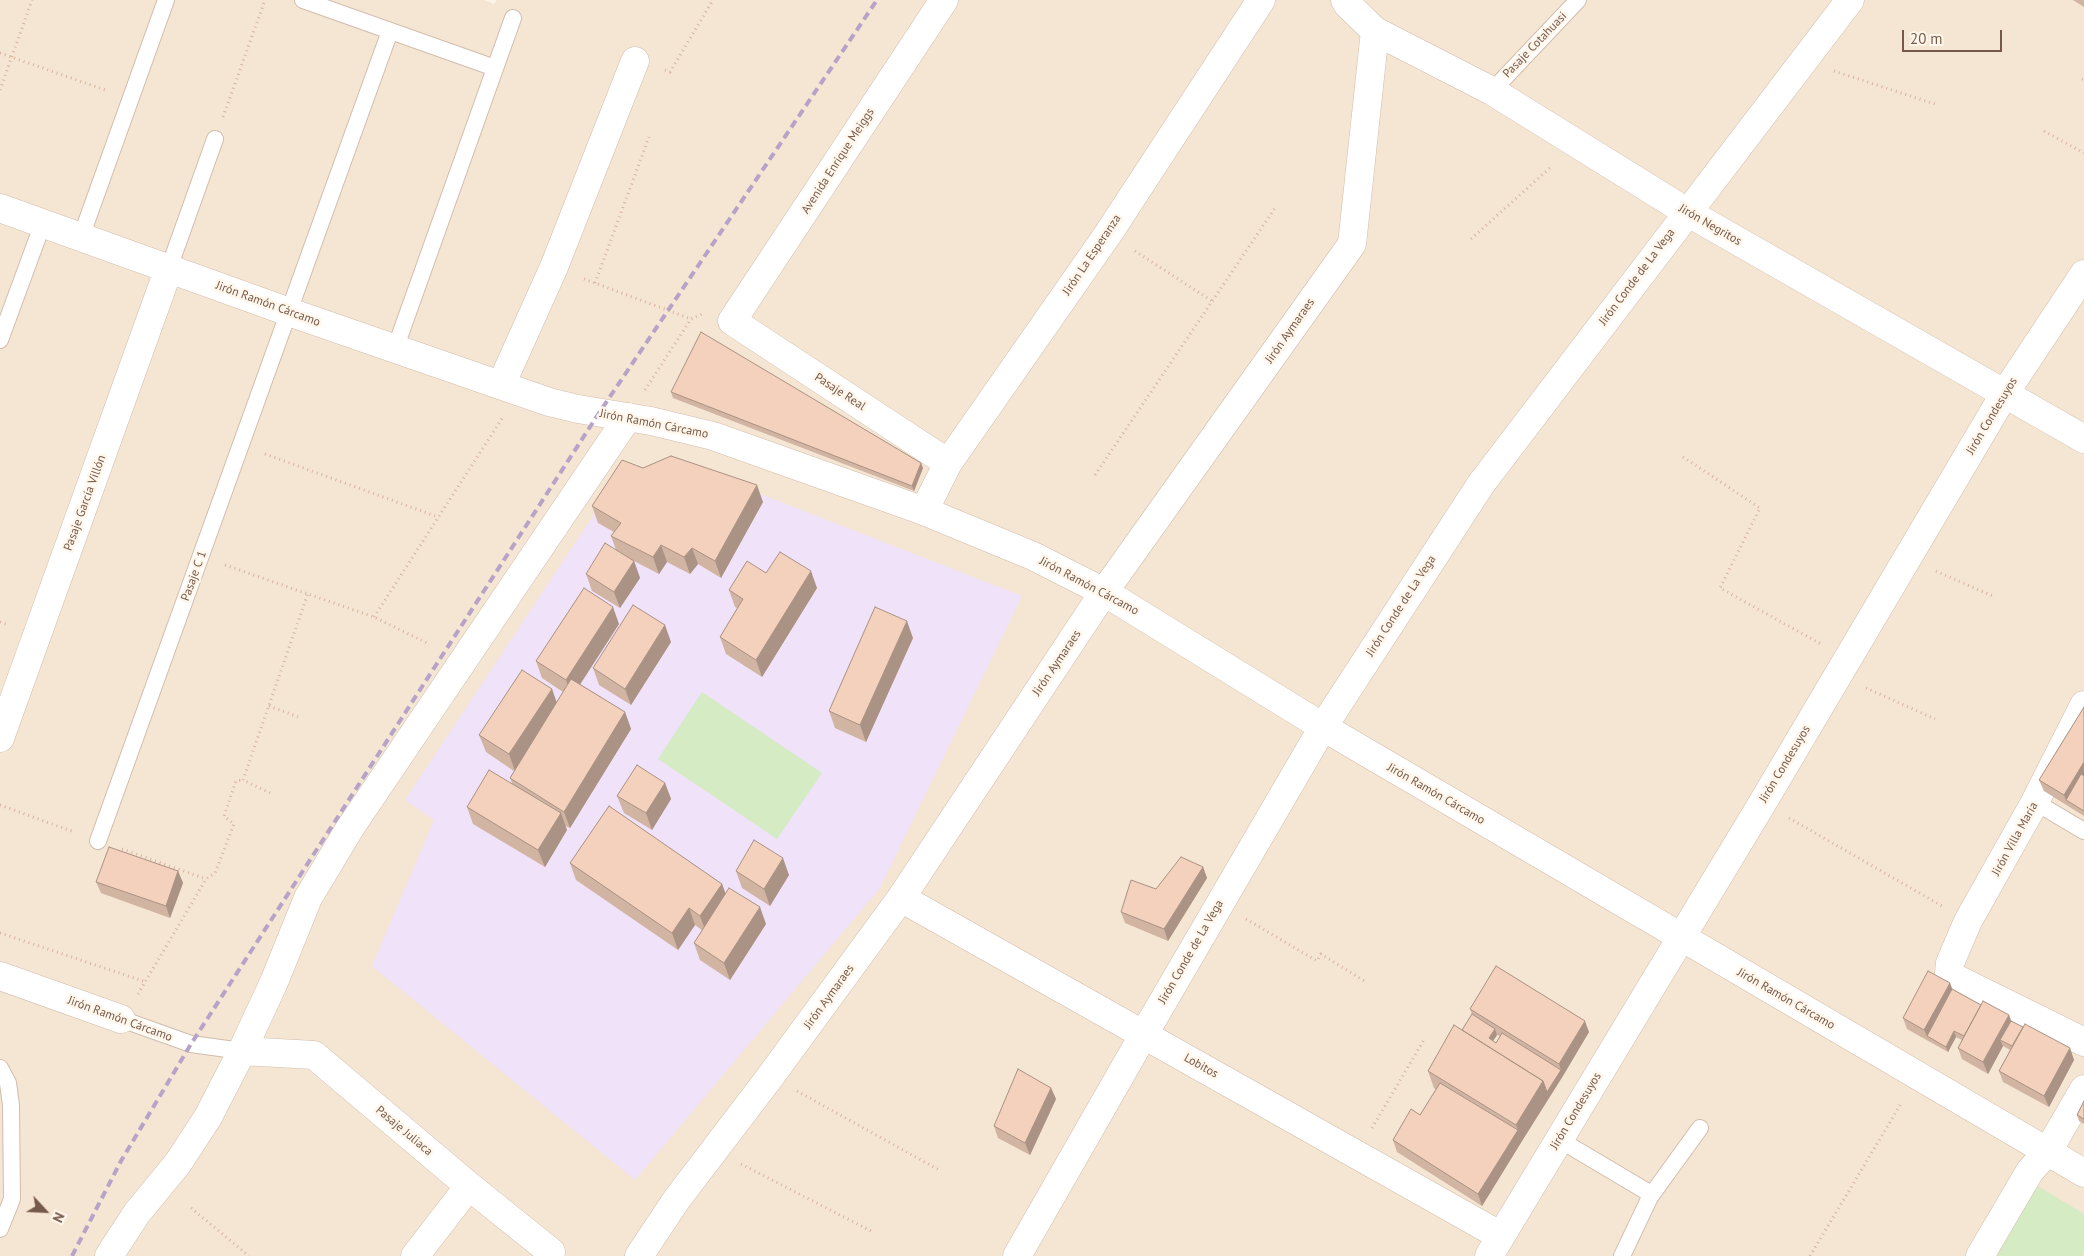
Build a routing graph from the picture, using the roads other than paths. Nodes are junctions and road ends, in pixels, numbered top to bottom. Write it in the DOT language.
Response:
graph roads {
  1 [pos="166,0"];
  2 [pos="303,0"];
  3 [pos="944,0"];
  4 [pos="1261,0"];
  5 [pos="1345,0"];
  6 [pos="1578,0"];
  7 [pos="1850,0"];
  8 [pos="513,18"];
  9 [pos="390,31"];
  10 [pos="1375,31"];
  11 [pos="635,61"];
  12 [pos="495,68"];
  13 [pos="1492,91"];
  14 [pos="215,139"];
  15 [pos="0,208"];
  16 [pos="1687,212"];
  17 [pos="43,223"];
  18 [pos="81,237"];
  19 [pos="169,268"];
  20 [pos="2084,274"];
  21 [pos="289,312"];
  22 [pos="732,321"];
  23 [pos="0,340"];
  24 [pos="395,349"];
  25 [pos="510,388"];
  26 [pos="2006,393"];
  27 [pos="628,417"];
  28 [pos="2084,439"];
  29 [pos="948,464"];
  30 [pos="924,511"];
  31 [pos="1104,592"];
  32 [pos="2084,705"];
  33 [pos="1323,727"];
  34 [pos="0,738"];
  35 [pos="2035,802"];
  36 [pos="2084,831"];
  37 [pos="98,841"];
  38 [pos="901,898"];
  39 [pos="1681,938"];
  40 [pos="0,976"];
  41 [pos="121,1019"];
  42 [pos="1144,1034"];
  43 [pos="2084,1042"];
  44 [pos="242,1051"];
  45 [pos="0,1068"];
  46 [pos="2084,1089"];
  47 [pos="1700,1128"];
  48 [pos="1560,1140"];
  49 [pos="2048,1151"];
  50 [pos="2084,1173"];
  51 [pos="469,1186"];
  52 [pos="1650,1197"];
  53 [pos="0,1229"];
  54 [pos="1495,1246"];
  55 [pos="551,1252"];
  56 [pos="109,1256"];
  57 [pos="415,1256"];
  58 [pos="639,1256"];
  59 [pos="1017,1256"];
  60 [pos="1622,1256"];
  61 [pos="1980,1256"];
  1 -- 18 [label="lane"];
  2 -- 9 [label="lane"];
  3 -- 22 [label="street, Avenida Enrique Meiggs"];
  4 -- 29 [label="street, Jirón La Esperanza"];
  5 -- 10 [label="street, Jirón Negritos"];
  6 -- 13 [label="lane, Pasaje Cotahuasi"];
  7 -- 16 [label="street, Jirón Conde de La Vega"];
  8 -- 12 [label="lane"];
  9 -- 12 [label="lane"];
  9 -- 21 [label="lane, Pasaje C 1"];
  10 -- 13 [label="street, Jirón Negritos"];
  10 -- 31 [label="street, Jirón Aymaraes"];
  11 -- 25 [label="street"];
  12 -- 24 [label="lane"];
  13 -- 16 [label="street, Jirón Negritos"];
  14 -- 19 [label="lane"];
  15 -- 17 [label="street, Jirón Ramón Cárcamo"];
  16 -- 26 [label="street, Jirón Negritos"];
  16 -- 33 [label="street, Jirón Conde de La Vega"];
  17 -- 18 [label="street, Jirón Ramón Cárcamo"];
  17 -- 23 [label="lane"];
  18 -- 19 [label="street, Jirón Ramón Cárcamo"];
  19 -- 21 [label="street, Jirón Ramón Cárcamo"];
  19 -- 34 [label="street, Pasaje García Villón"];
  20 -- 26 [label="street, Jirón Condesuyos"];
  21 -- 24 [label="street, Jirón Ramón Cárcamo"];
  21 -- 37 [label="lane, Pasaje C 1"];
  22 -- 29 [label="street, Pasaje Real"];
  24 -- 25 [label="street, Jirón Ramón Cárcamo"];
  25 -- 27 [label="street, Jirón Ramón Cárcamo"];
  26 -- 28 [label="street, Jirón Negritos"];
  26 -- 39 [label="street, Jirón Condesuyos"];
  27 -- 30 [label="street, Jirón Ramón Cárcamo"];
  27 -- 44 [label="street"];
  29 -- 30 [label="street, Jirón La Esperanza"];
  30 -- 31 [label="street, Jirón Ramón Cárcamo"];
  31 -- 33 [label="street, Jirón Ramón Cárcamo"];
  31 -- 38 [label="street, Jirón Aymaraes"];
  32 -- 35 [label="street, Jirón Villa María"];
  33 -- 39 [label="street, Jirón Ramón Cárcamo"];
  33 -- 42 [label="street, Jirón Conde de La Vega"];
  35 -- 36 [label="lane"];
  35 -- 43 [label="street, Jirón Villa María"];
  38 -- 42 [label="street, Lobitos"];
  38 -- 58 [label="street, Jirón Aymaraes"];
  39 -- 48 [label="street, Jirón Condesuyos"];
  39 -- 49 [label="street, Jirón Ramón Cárcamo"];
  40 -- 41 [label="street, Jirón Ramón Cárcamo"];
  41 -- 44 [label="lane, Jirón Ramón Cárcamo"];
  42 -- 54 [label="street, Lobitos"];
  42 -- 59 [label="street, Jirón Conde de La Vega"];
  44 -- 51 [label="street, Pasaje Juliaca"];
  44 -- 56 [label="street"];
  45 -- 53 [label="lane"];
  46 -- 49 [label="street"];
  47 -- 52 [label="lane"];
  48 -- 52 [label="lane"];
  48 -- 54 [label="street, Jirón Condesuyos"];
  49 -- 50 [label="street, Jirón Ramón Cárcamo"];
  49 -- 61 [label="street"];
  51 -- 55 [label="street, Pasaje Juliaca"];
  51 -- 57 [label="street"];
  52 -- 60 [label="lane"];
}
